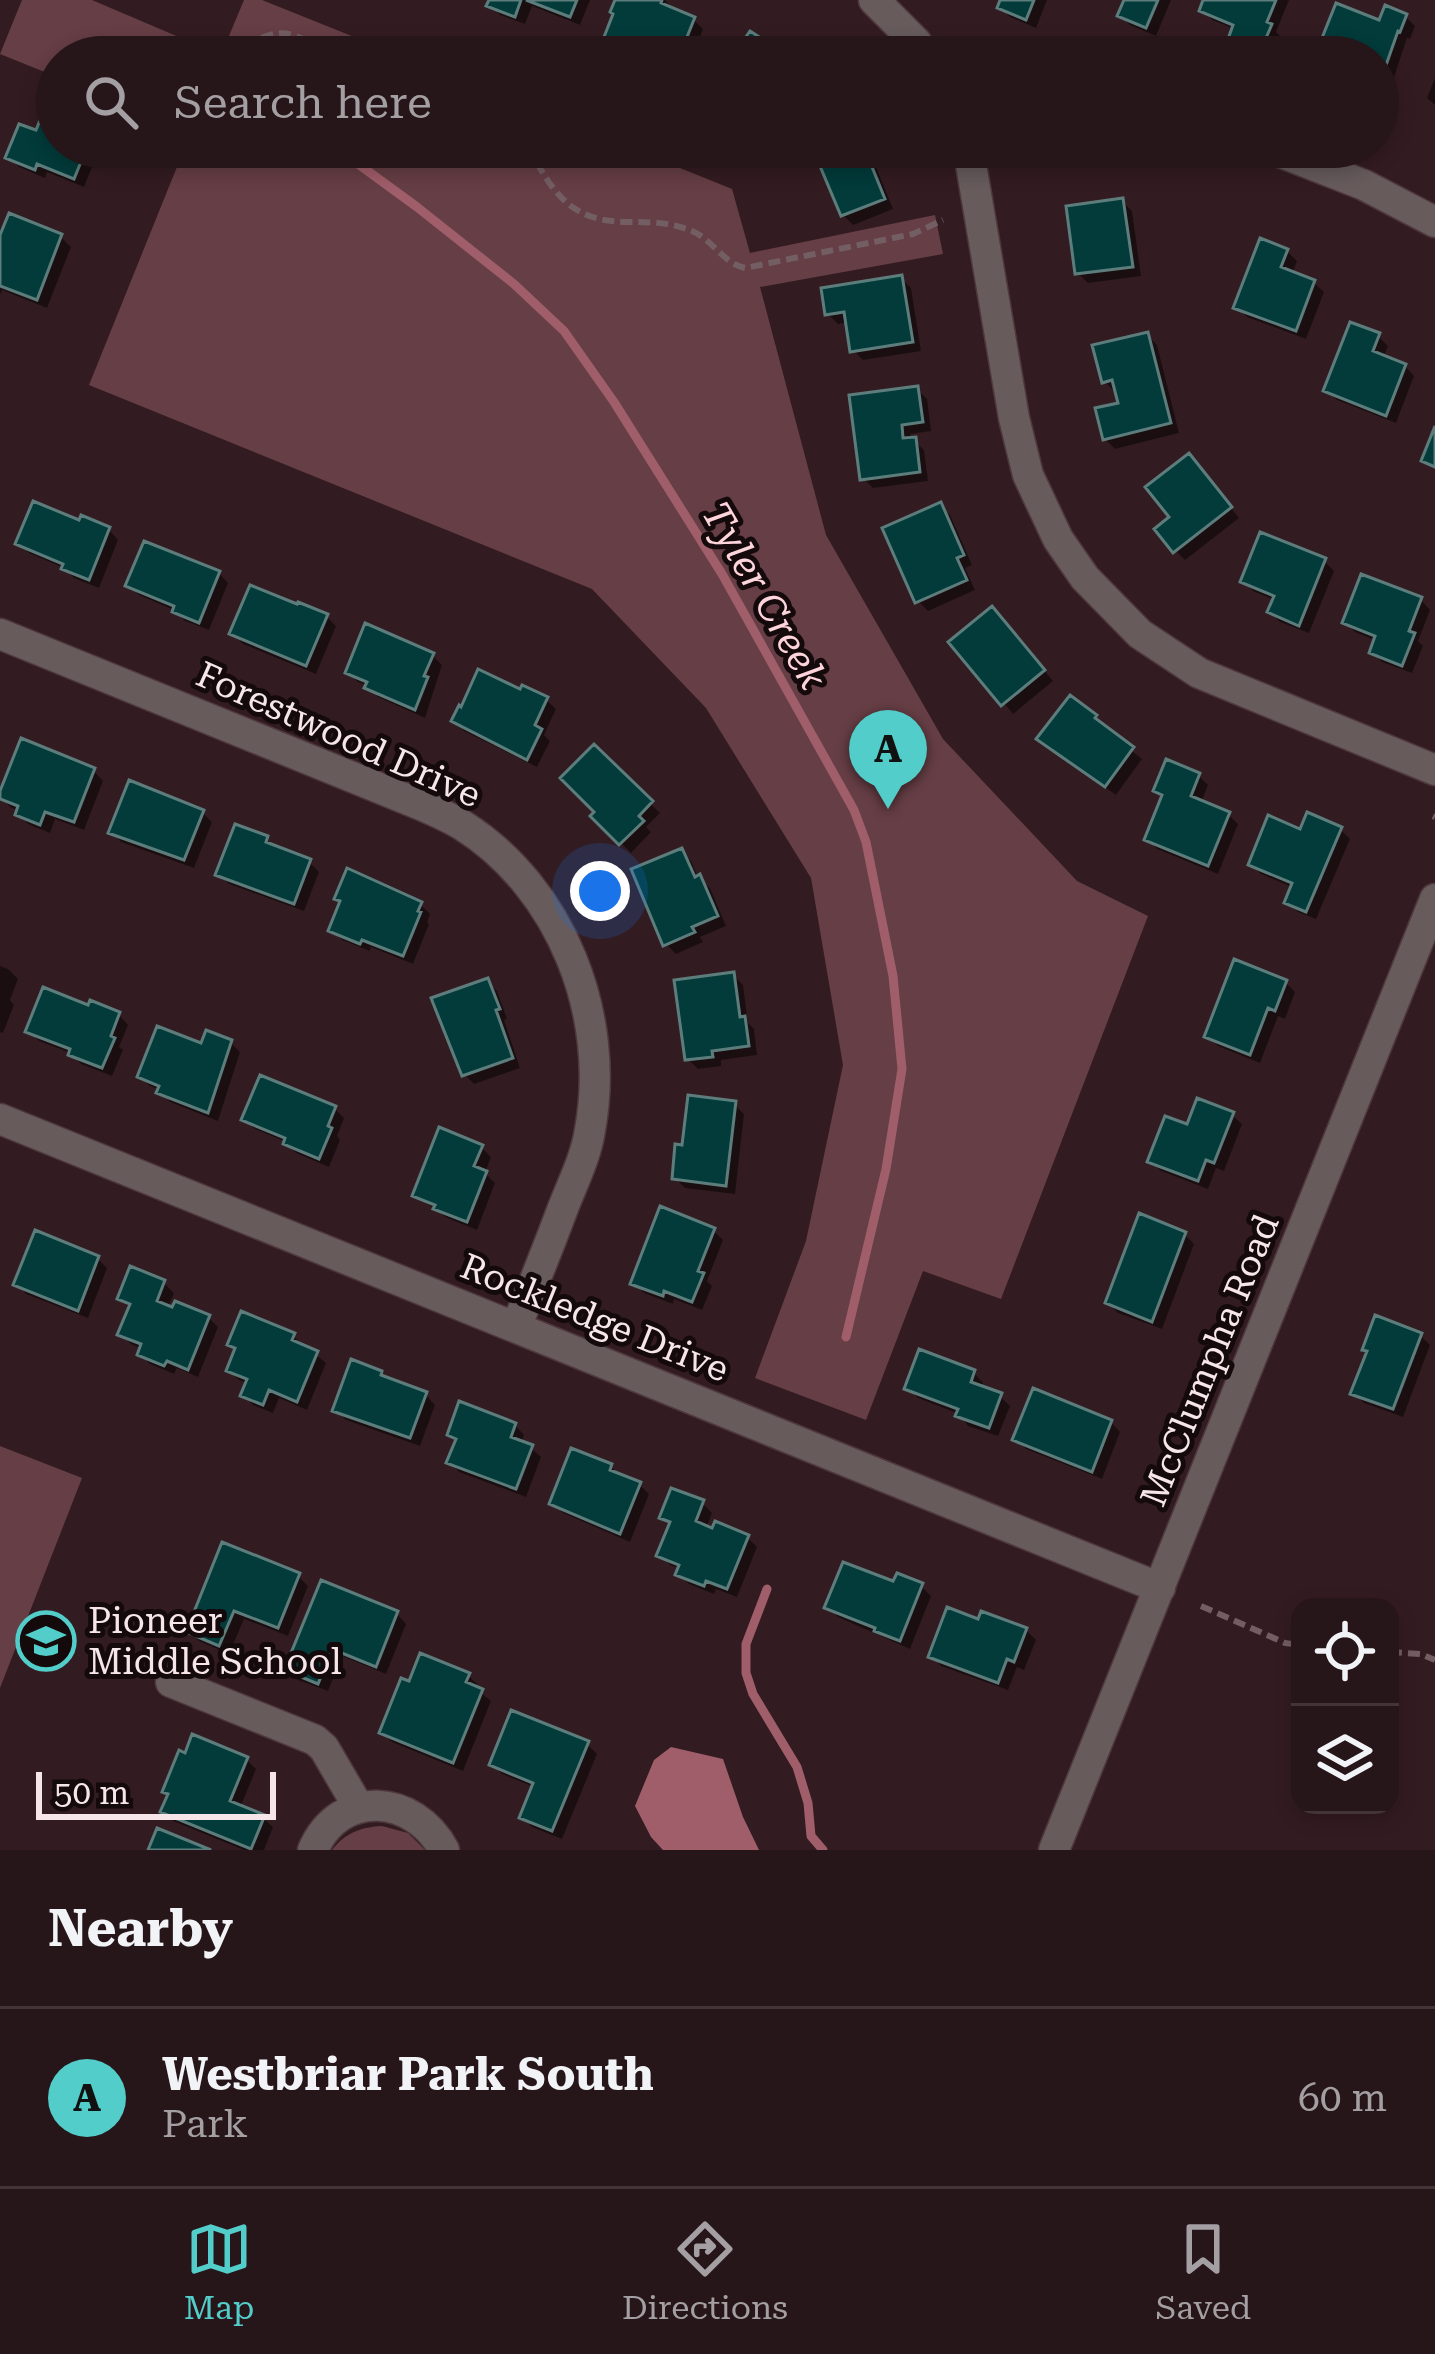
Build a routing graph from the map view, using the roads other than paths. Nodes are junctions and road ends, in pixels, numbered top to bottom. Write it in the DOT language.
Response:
graph roads {
  1 [pos="874,0"];
  2 [pos="910,36"];
  3 [pos="972,168"];
  4 [pos="1321,168"];
  5 [pos="1435,222"];
  6 [pos="0,634"];
  7 [pos="1435,770"];
  8 [pos="1435,898"];
  9 [pos="0,1119"];
  10 [pos="516,1327"];
  11 [pos="1160,1588"];
  12 [pos="171,1682"];
  13 [pos="359,1808"];
  14 [pos="313,1850"];
  15 [pos="444,1850"];
  16 [pos="1054,1850"];
  1 -- 2 [label="street"];
  3 -- 7 [label="street"];
  4 -- 5 [label="street"];
  6 -- 10 [label="street, Forestwood Drive"];
  8 -- 11 [label="street, McClumpha Road"];
  9 -- 10 [label="street, Rockledge Drive"];
  10 -- 11 [label="street, Rockledge Drive"];
  11 -- 16 [label="street, McClumpha Road"];
  12 -- 13 [label="street"];
  13 -- 14 [label="street"];
  13 -- 15 [label="street"];
}
